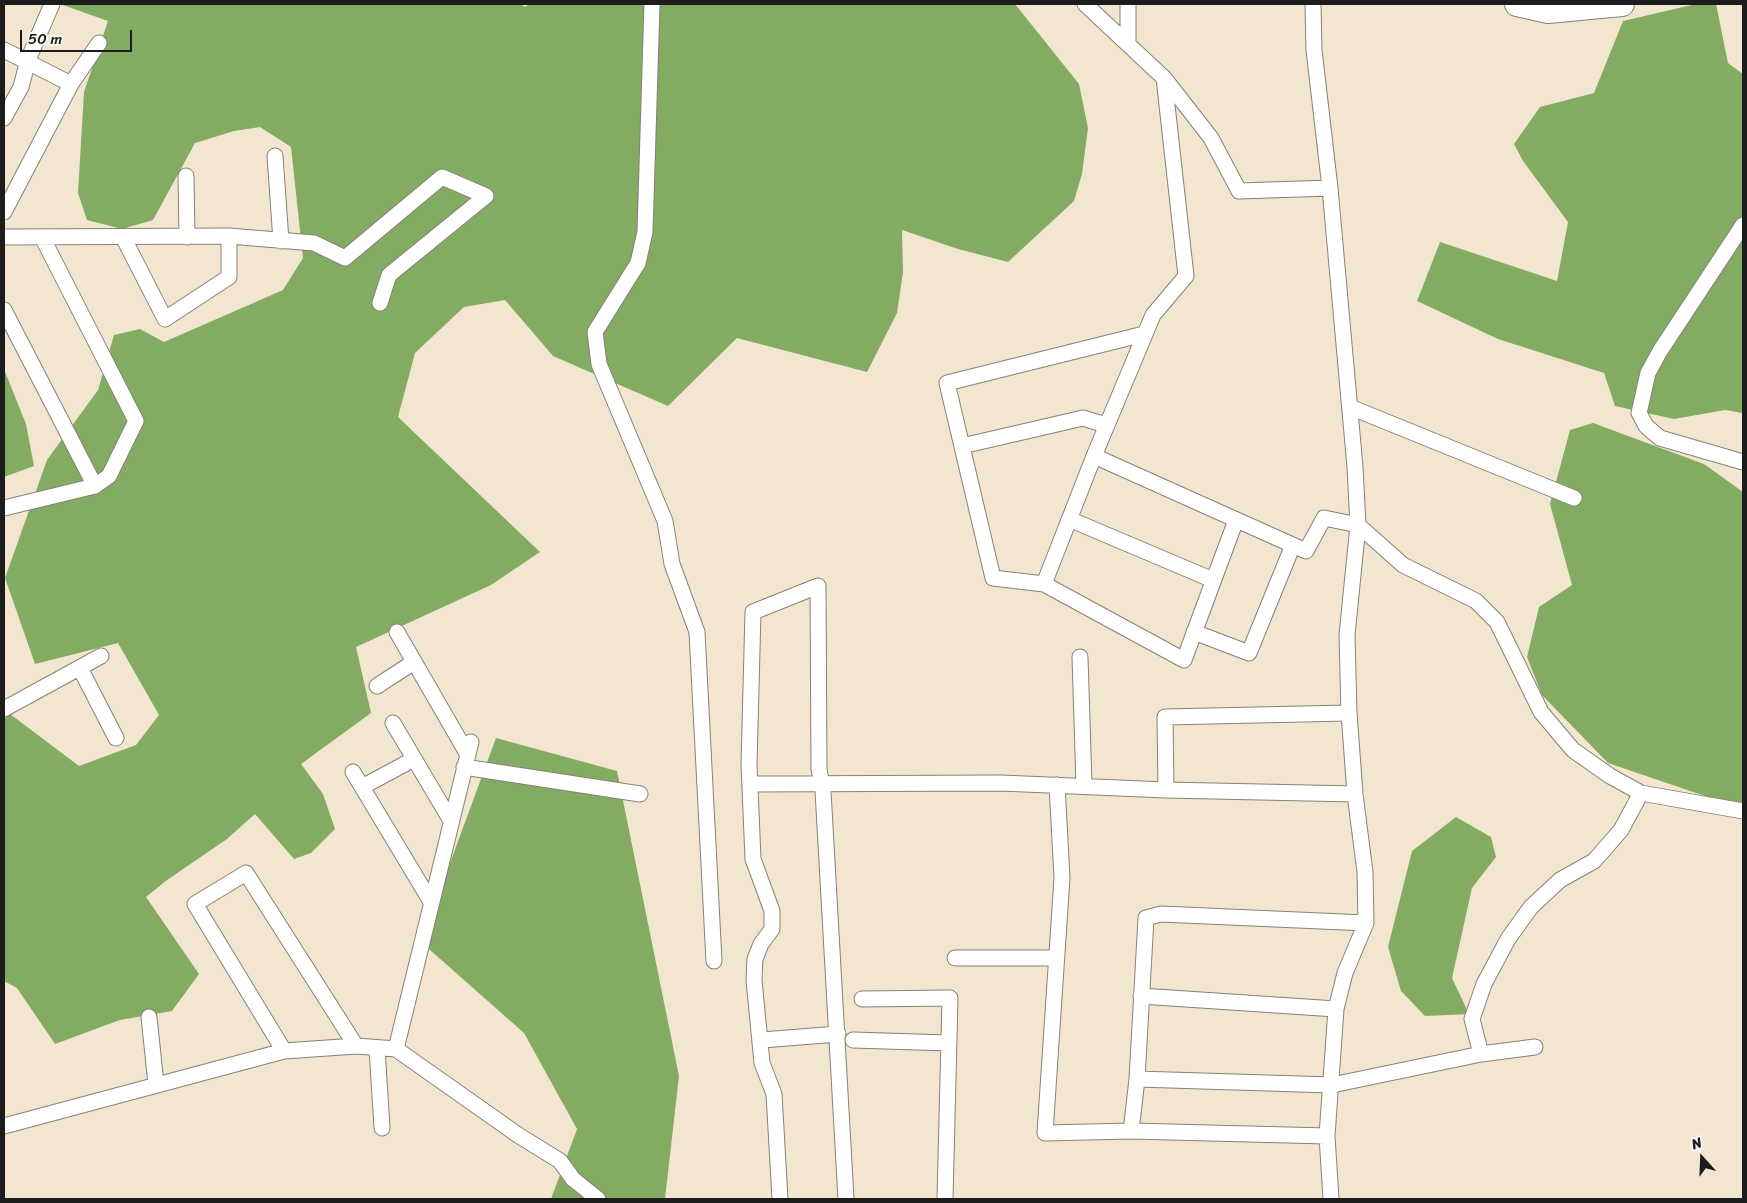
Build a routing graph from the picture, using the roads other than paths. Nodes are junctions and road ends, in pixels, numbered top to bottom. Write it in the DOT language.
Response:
graph roads {
  1 [pos="52,4"];
  2 [pos="652,4"];
  3 [pos="1085,4"];
  4 [pos="1128,4"];
  5 [pos="1313,4"];
  6 [pos="1516,4"];
  7 [pos="1622,4"];
  8 [pos="99,43"];
  9 [pos="1128,44"];
  10 [pos="4,50"];
  11 [pos="28,60"];
  12 [pos="1164,78"];
  13 [pos="71,84"];
  14 [pos="4,118"];
  15 [pos="275,156"];
  16 [pos="186,176"];
  17 [pos="1330,188"];
  18 [pos="4,212"];
  19 [pos="1743,225"];
  20 [pos="229,236"];
  21 [pos="4,237"];
  22 [pos="42,237"];
  23 [pos="123,237"];
  24 [pos="187,237"];
  25 [pos="281,241"];
  26 [pos="380,303"];
  27 [pos="4,310"];
  28 [pos="1144,334"];
  29 [pos="1350,407"];
  30 [pos="1106,425"];
  31 [pos="962,446"];
  32 [pos="1094,456"];
  33 [pos="1743,462"];
  34 [pos="95,486"];
  35 [pos="1574,498"];
  36 [pos="4,508"];
  37 [pos="1070,519"];
  38 [pos="1236,520"];
  39 [pos="1358,525"];
  40 [pos="1293,545"];
  41 [pos="1213,580"];
  42 [pos="1044,584"];
  43 [pos="397,632"];
  44 [pos="1194,632"];
  45 [pos="101,656"];
  46 [pos="1080,657"];
  47 [pos="414,662"];
  48 [pos="80,668"];
  49 [pos="377,686"];
  50 [pos="4,709"];
  51 [pos="1349,713"];
  52 [pos="394,724"];
  53 [pos="116,738"];
  54 [pos="468,754"];
  55 [pos="414,759"];
  56 [pos="353,772"];
  57 [pos="750,784"];
  58 [pos="822,784"];
  59 [pos="1057,785"];
  60 [pos="1084,785"];
  61 [pos="362,787"];
  62 [pos="1166,790"];
  63 [pos="1641,793"];
  64 [pos="640,794"];
  65 [pos="1355,794"];
  66 [pos="1743,811"];
  67 [pos="451,821"];
  68 [pos="430,902"];
  69 [pos="1366,923"];
  70 [pos="955,958"];
  71 [pos="1056,958"];
  72 [pos="714,961"];
  73 [pos="1141,996"];
  74 [pos="862,999"];
  75 [pos="1336,1009"];
  76 [pos="149,1017"];
  77 [pos="838,1034"];
  78 [pos="762,1040"];
  79 [pos="853,1040"];
  80 [pos="949,1043"];
  81 [pos="356,1046"];
  82 [pos="1535,1047"];
  83 [pos="377,1048"];
  84 [pos="396,1049"];
  85 [pos="284,1051"];
  86 [pos="1481,1054"];
  87 [pos="1138,1079"];
  88 [pos="156,1084"];
  89 [pos="1332,1085"];
  90 [pos="4,1126"];
  91 [pos="382,1128"];
  92 [pos="1132,1131"];
  93 [pos="1327,1136"];
  94 [pos="598,1199"];
  95 [pos="780,1199"];
  96 [pos="846,1199"];
  97 [pos="945,1199"];
  98 [pos="1331,1199"];
  1 -- 11 [label="street"];
  2 -- 72 [label="street"];
  3 -- 9 [label="street"];
  4 -- 9 [label="street"];
  5 -- 17 [label="street"];
  6 -- 7 [label="main road"];
  8 -- 13 [label="street"];
  9 -- 12 [label="street"];
  10 -- 11 [label="street"];
  11 -- 13 [label="street"];
  11 -- 14 [label="street"];
  12 -- 17 [label="street"];
  12 -- 28 [label="street"];
  13 -- 18 [label="street"];
  15 -- 25 [label="street"];
  16 -- 24 [label="street"];
  17 -- 29 [label="street"];
  19 -- 33 [label="street"];
  20 -- 23 [label="street"];
  20 -- 24 [label="street"];
  20 -- 25 [label="street"];
  21 -- 22 [label="street"];
  22 -- 23 [label="street"];
  22 -- 34 [label="street"];
  23 -- 24 [label="street"];
  25 -- 26 [label="street"];
  27 -- 34 [label="street"];
  28 -- 30 [label="street"];
  28 -- 31 [label="street"];
  29 -- 35 [label="street"];
  29 -- 39 [label="street"];
  30 -- 31 [label="street"];
  30 -- 32 [label="street"];
  31 -- 42 [label="street"];
  32 -- 37 [label="street"];
  32 -- 38 [label="street"];
  34 -- 36 [label="street"];
  37 -- 41 [label="street"];
  37 -- 42 [label="street"];
  38 -- 40 [label="street"];
  38 -- 41 [label="street"];
  39 -- 40 [label="street"];
  39 -- 51 [label="street"];
  39 -- 63 [label="street"];
  40 -- 44 [label="street"];
  41 -- 44 [label="street"];
  42 -- 44 [label="street"];
  43 -- 47 [label="street"];
  45 -- 48 [label="street"];
  46 -- 60 [label="street"];
  47 -- 49 [label="street"];
  47 -- 54 [label="street"];
  48 -- 50 [label="street"];
  48 -- 53 [label="street"];
  51 -- 62 [label="street"];
  51 -- 65 [label="street"];
  52 -- 55 [label="street"];
  54 -- 64 [label="street"];
  54 -- 67 [label="street"];
  55 -- 61 [label="street"];
  55 -- 67 [label="street"];
  56 -- 61 [label="street"];
  57 -- 58 [label="street"];
  57 -- 58 [label="street"];
  57 -- 78 [label="street"];
  58 -- 59 [label="street"];
  58 -- 77 [label="street"];
  59 -- 60 [label="street"];
  59 -- 71 [label="street"];
  60 -- 62 [label="street"];
  61 -- 68 [label="street"];
  62 -- 65 [label="street"];
  63 -- 66 [label="street"];
  63 -- 86 [label="street"];
  65 -- 69 [label="street"];
  67 -- 68 [label="street"];
  68 -- 84 [label="street"];
  69 -- 73 [label="street"];
  69 -- 75 [label="street"];
  70 -- 71 [label="street"];
  71 -- 92 [label="street"];
  73 -- 75 [label="street"];
  73 -- 87 [label="street"];
  74 -- 80 [label="street"];
  75 -- 89 [label="street"];
  76 -- 88 [label="street"];
  77 -- 78 [label="street"];
  77 -- 96 [label="street"];
  78 -- 95 [label="street"];
  79 -- 80 [label="street"];
  80 -- 97 [label="street"];
  81 -- 83 [label="street"];
  81 -- 85 [label="street"];
  81 -- 85 [label="street"];
  82 -- 86 [label="street"];
  83 -- 84 [label="street"];
  83 -- 91 [label="street"];
  84 -- 94 [label="street"];
  85 -- 88 [label="street"];
  86 -- 89 [label="street"];
  87 -- 89 [label="street"];
  87 -- 92 [label="street"];
  88 -- 90 [label="street"];
  89 -- 93 [label="street"];
  92 -- 93 [label="street"];
  93 -- 98 [label="street"];
}
